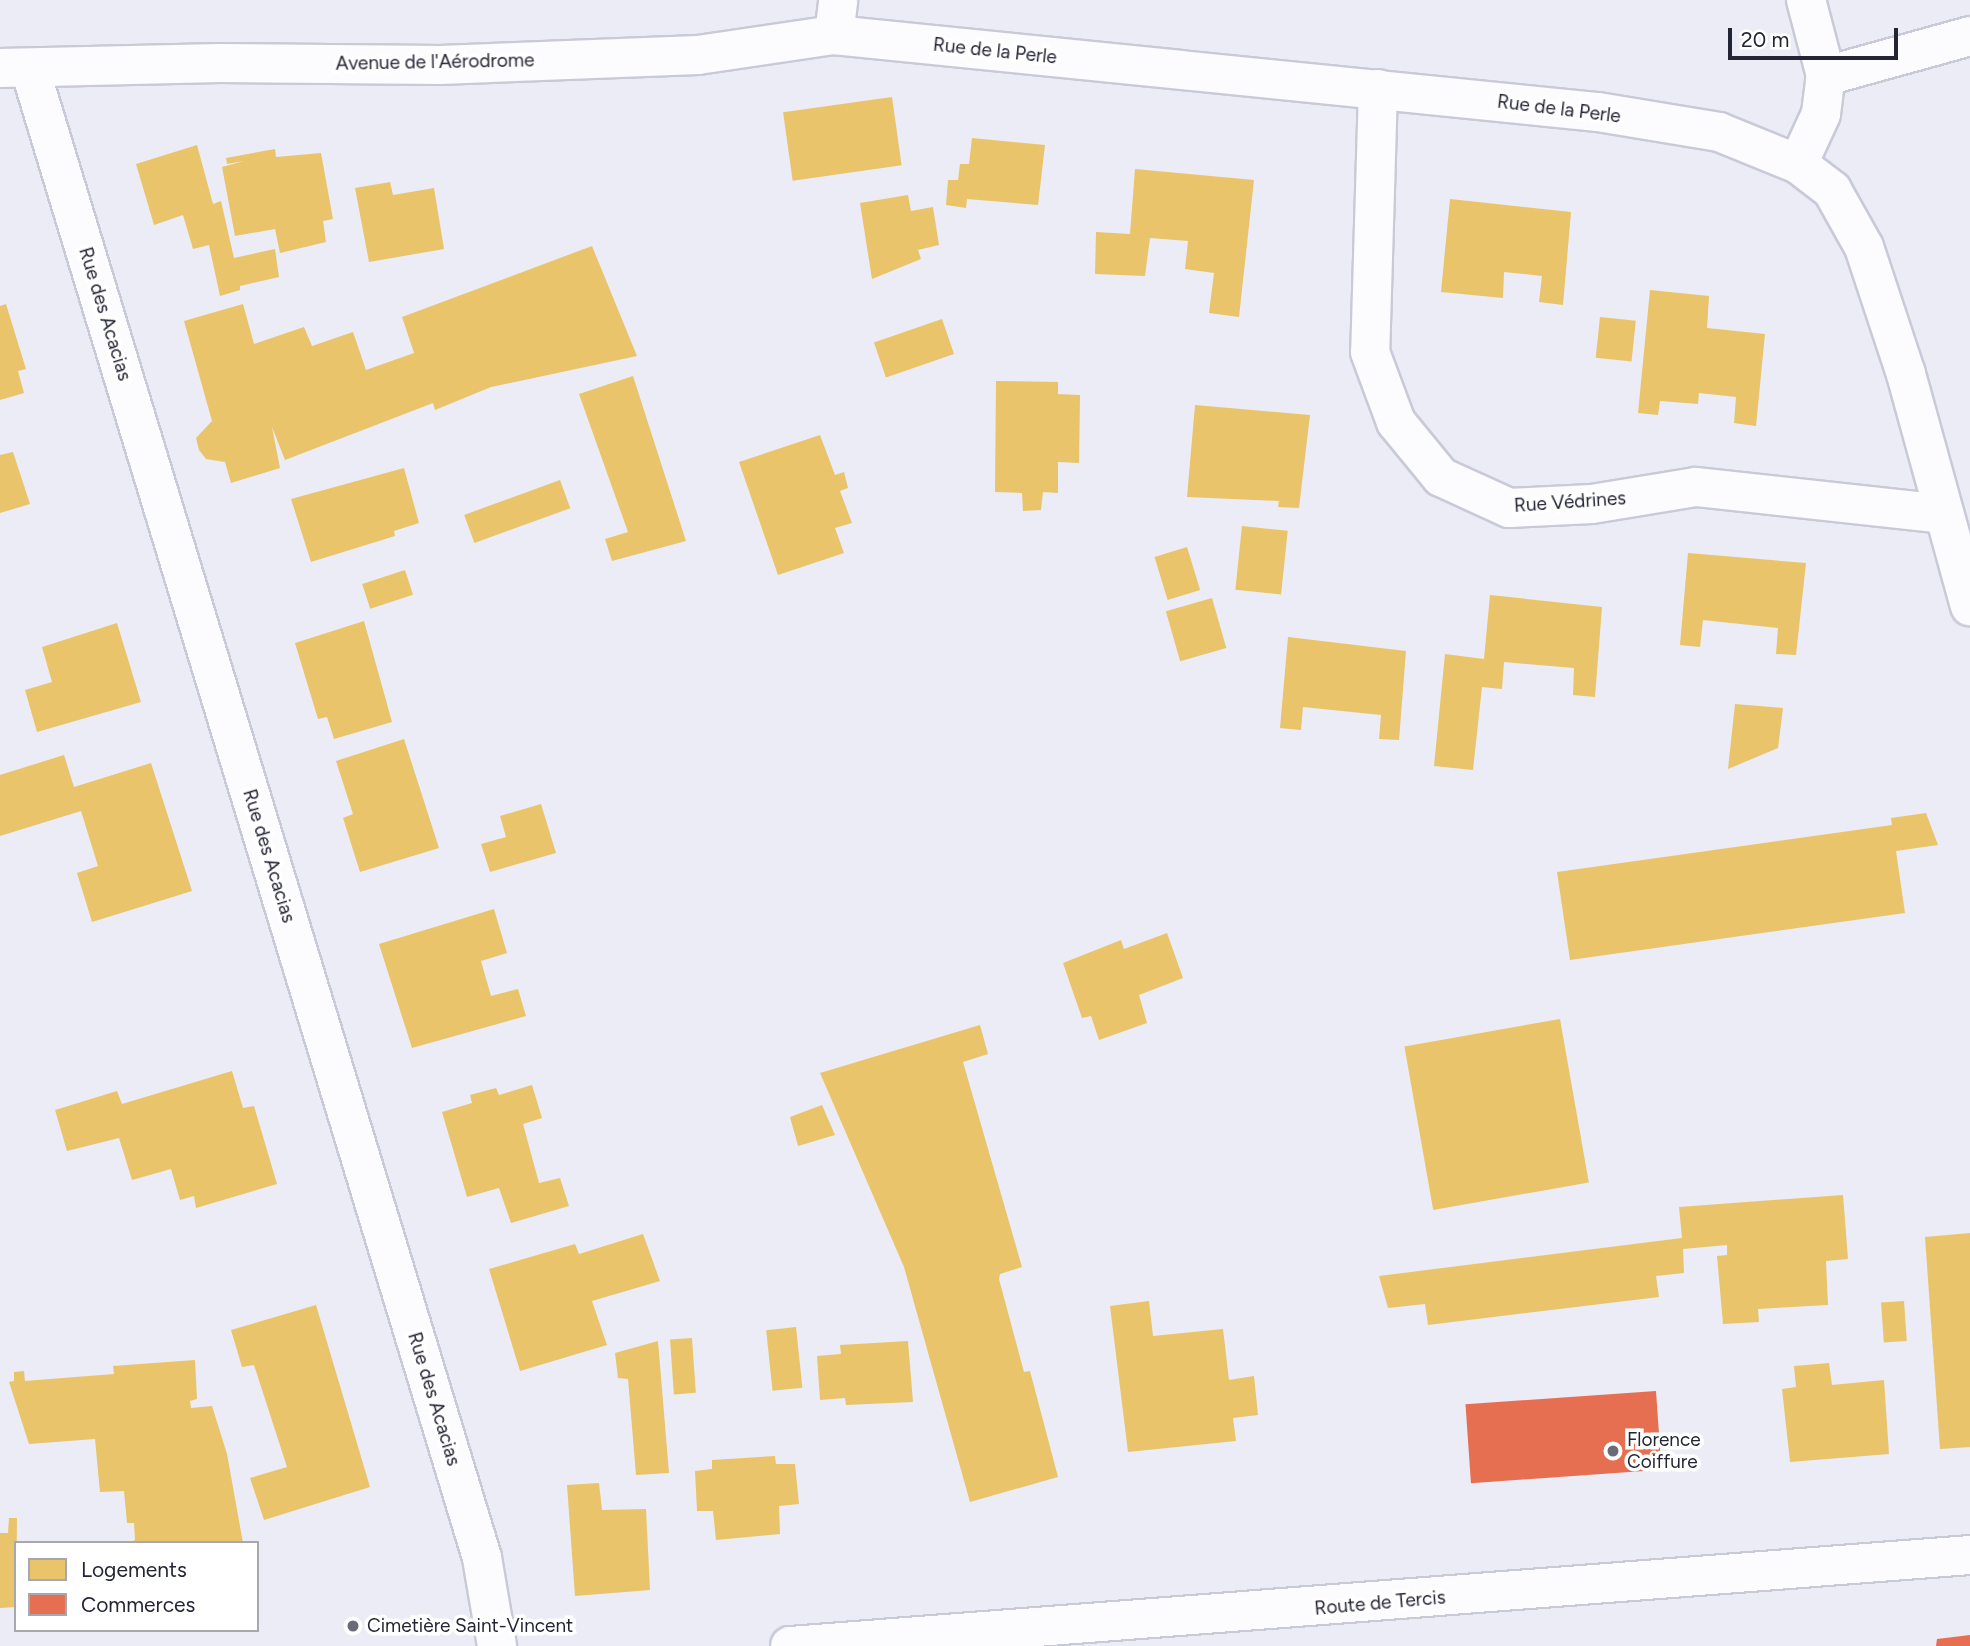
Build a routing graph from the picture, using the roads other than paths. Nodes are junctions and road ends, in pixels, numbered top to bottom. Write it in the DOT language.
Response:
graph roads {
  1 [pos="1806,0"];
  2 [pos="836,18"];
  3 [pos="1970,36"];
  4 [pos="15,68"];
  5 [pos="1826,76"];
  6 [pos="1378,89"];
  7 [pos="1798,164"];
  8 [pos="1943,514"];
  9 [pos="1970,606"];
  10 [pos="1970,1555"];
  11 [pos="497,1646"];
  12 [pos="790,1646"];
  1 -- 5 [label="street"];
  2 -- 4 [label="street, Avenue de l'Aérodrome"];
  2 -- 6 [label="street, Rue de la Perle"];
  3 -- 5 [label="street"];
  4 -- 11 [label="street, Rue des Acacias"];
  5 -- 7 [label="street"];
  6 -- 7 [label="street, Rue de la Perle"];
  6 -- 8 [label="street, Rue Védrines"];
  7 -- 8 [label="street, Rue de la Perle"];
  8 -- 9 [label="street, Rue de la Perle"];
  10 -- 12 [label="street, Route de Tercis"];
}
